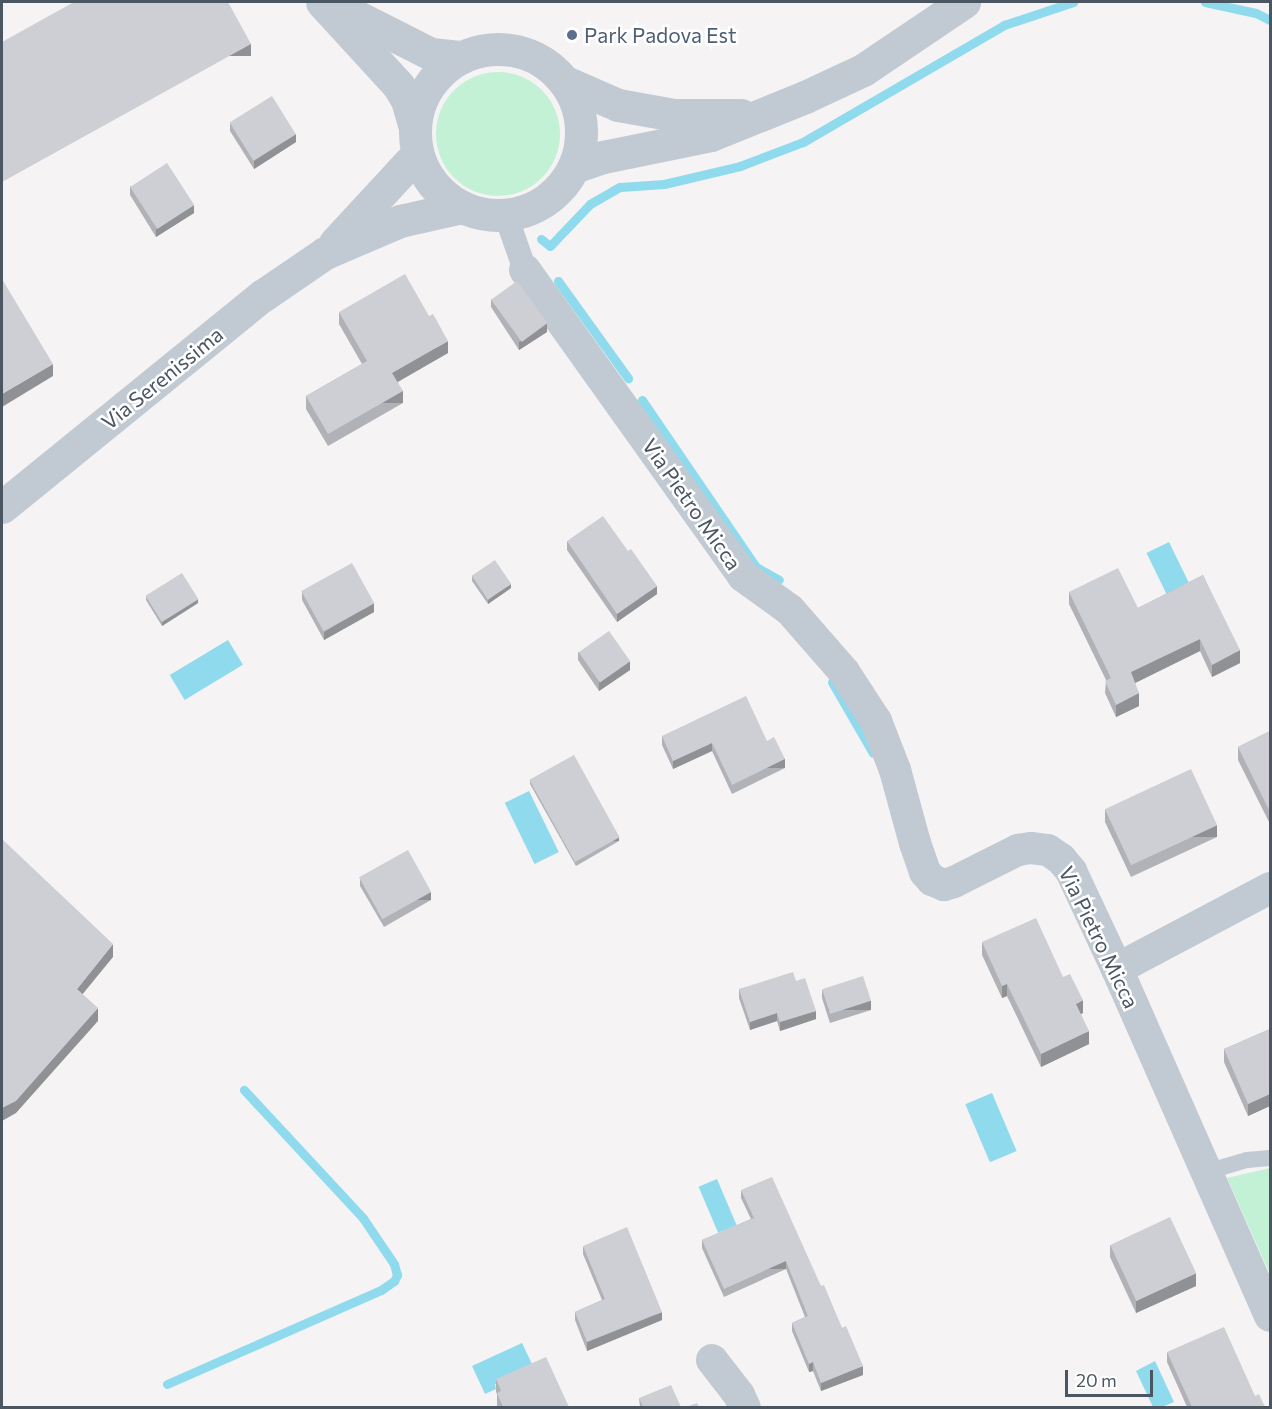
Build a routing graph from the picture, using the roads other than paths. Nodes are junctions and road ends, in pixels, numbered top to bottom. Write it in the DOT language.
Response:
graph roads {
  1 [pos="322,2"];
  2 [pos="327,2"];
  3 [pos="964,2"];
  4 [pos="462,57"];
  5 [pos="565,82"];
  6 [pos="758,115"];
  7 [pos="416,139"];
  8 [pos="574,167"];
  9 [pos="462,207"];
  10 [pos="506,216"];
  11 [pos="325,253"];
  12 [pos="525,270"];
  13 [pos="2,507"];
  14 [pos="1270,888"];
  15 [pos="1117,969"];
  16 [pos="1270,1158"];
  17 [pos="1206,1172"];
  18 [pos="1270,1316"];
  19 [pos="712,1360"];
  20 [pos="745,1407"];
  1 -- 7 [label="street"];
  2 -- 4 [label="street"];
  3 -- 6 [label="street, Via Serenissima"];
  4 -- 5 [label="street, Via Serenissima"];
  4 -- 7 [label="street, Via Serenissima"];
  5 -- 6 [label="street, Via Serenissima"];
  5 -- 8 [label="street, Via Serenissima"];
  6 -- 8 [label="street, Via Serenissima"];
  7 -- 9 [label="street, Via Serenissima"];
  7 -- 11 [label="street, Via Serenissima"];
  8 -- 10 [label="street, Via Serenissima"];
  9 -- 10 [label="street, Via Serenissima"];
  9 -- 11 [label="street, Via Serenissima"];
  10 -- 12 [label="street, Via Pietro Micca"];
  11 -- 13 [label="street, Via Serenissima"];
  12 -- 15 [label="street, Via Pietro Micca"];
  14 -- 15 [label="street"];
  15 -- 17 [label="street, Via Pietro Micca"];
  16 -- 17 [label="lane"];
  17 -- 18 [label="street, Via Pietro Micca"];
  19 -- 20 [label="street"];
}
